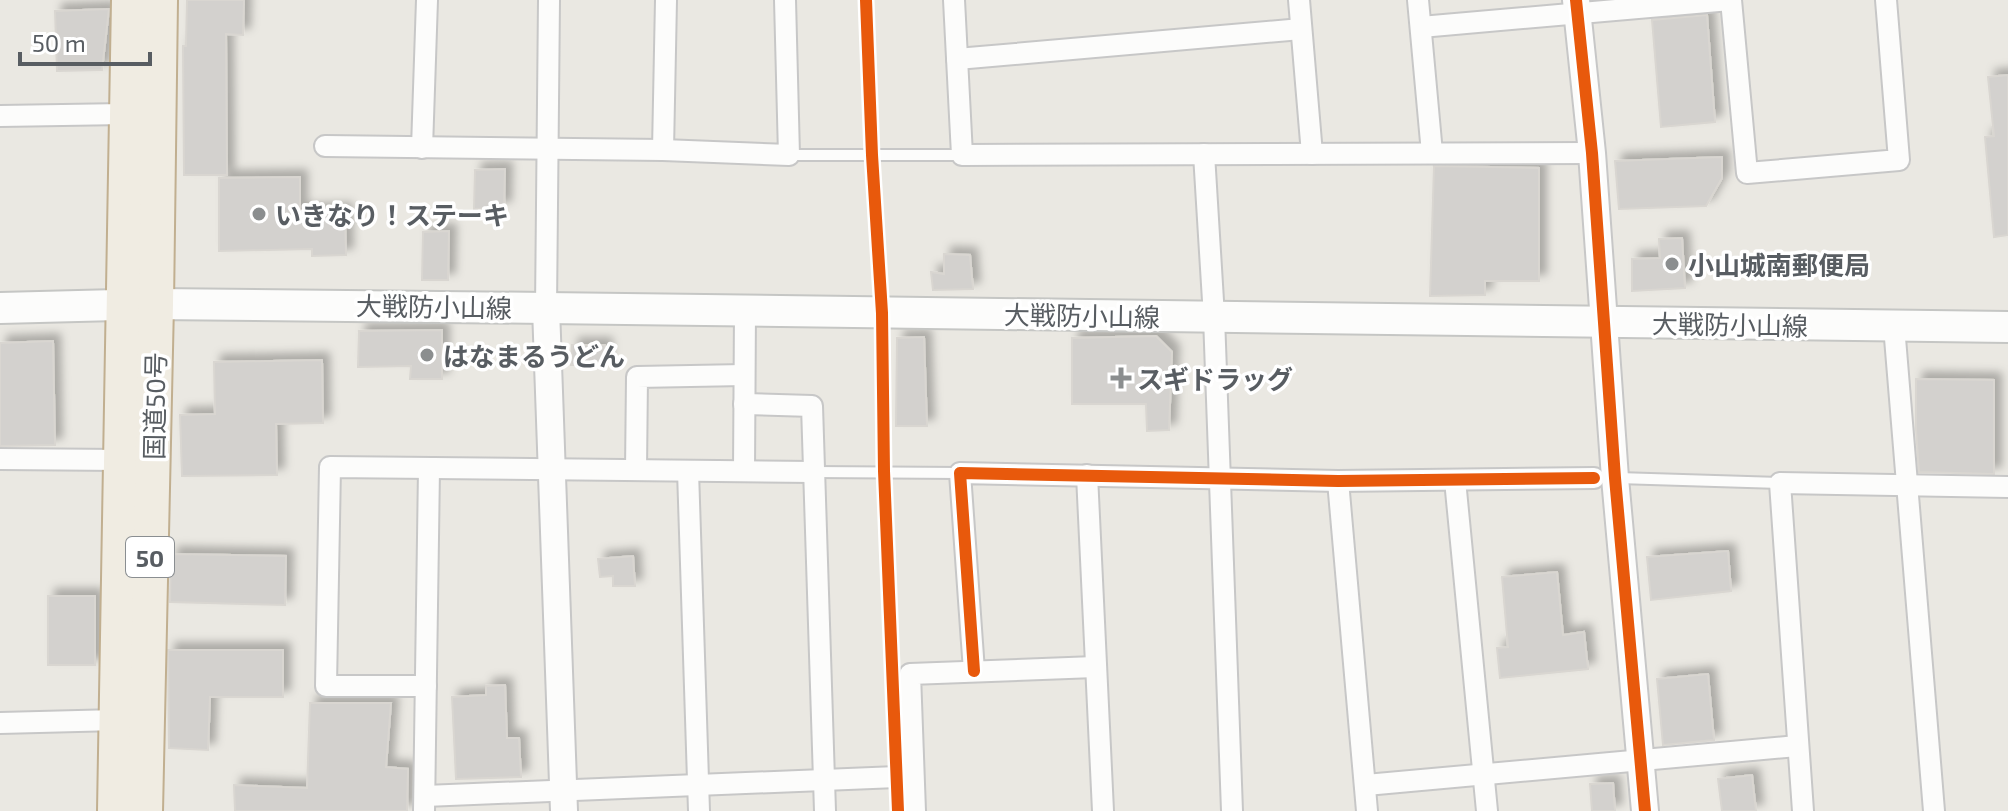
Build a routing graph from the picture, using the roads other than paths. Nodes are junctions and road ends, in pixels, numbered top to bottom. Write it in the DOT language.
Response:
graph roads {
  1 [pos="129,0"];
  2 [pos="160,0"];
  3 [pos="427,0"];
  4 [pos="549,0"];
  5 [pos="666,0"];
  6 [pos="785,0"];
  7 [pos="954,0"];
  8 [pos="1299,0"];
  9 [pos="1418,0"];
  10 [pos="1730,0"];
  11 [pos="1886,0"];
  12 [pos="1576,7"];
  13 [pos="1421,27"];
  14 [pos="1301,29"];
  15 [pos="957,59"];
  16 [pos="125,114"];
  17 [pos="0,116"];
  18 [pos="325,146"];
  19 [pos="422,148"];
  20 [pos="546,150"];
  21 [pos="663,150"];
  22 [pos="1432,153"];
  23 [pos="1592,153"];
  24 [pos="1204,154"];
  25 [pos="1312,154"];
  26 [pos="789,155"];
  27 [pos="962,155"];
  28 [pos="140,304"];
  29 [pos="0,308"];
  30 [pos="546,308"];
  31 [pos="745,311"];
  32 [pos="1214,317"];
  33 [pos="1603,323"];
  34 [pos="1894,326"];
  35 [pos="2008,327"];
  36 [pos="744,375"];
  37 [pos="744,404"];
  38 [pos="0,459"];
  39 [pos="119,460"];
  40 [pos="551,468"];
  41 [pos="429,469"];
  42 [pos="636,470"];
  43 [pos="744,470"];
  44 [pos="688,471"];
  45 [pos="812,472"];
  46 [pos="960,473"];
  47 [pos="1087,475"];
  48 [pos="1604,478"];
  49 [pos="1219,479"];
  50 [pos="1455,480"];
  51 [pos="1338,481"];
  52 [pos="1780,483"];
  53 [pos="1905,486"];
  54 [pos="2008,487"];
  55 [pos="1095,667"];
  56 [pos="974,671"];
  57 [pos="426,686"];
  58 [pos="117,720"];
  59 [pos="0,723"];
  60 [pos="1797,746"];
  61 [pos="1641,761"];
  62 [pos="1484,773"];
  63 [pos="897,777"];
  64 [pos="824,781"];
  65 [pos="1366,785"];
  66 [pos="698,786"];
  67 [pos="564,802"];
  68 [pos="424,804"];
  69 [pos="115,811"];
  70 [pos="145,811"];
  71 [pos="699,811"];
  72 [pos="825,811"];
  73 [pos="915,811"];
  74 [pos="1103,811"];
  75 [pos="1232,811"];
  76 [pos="1367,811"];
  77 [pos="1487,811"];
  78 [pos="1645,811"];
  79 [pos="1803,811"];
  80 [pos="1934,811"];
  1 -- 16 [label="highway, 国道50号 / 50"];
  2 -- 28 [label="highway, 国道50号 / 50"];
  3 -- 19 [label="street"];
  4 -- 20 [label="street"];
  5 -- 21 [label="street"];
  6 -- 26 [label="street"];
  7 -- 15 [label="street"];
  8 -- 14 [label="street"];
  9 -- 13 [label="street"];
  10 -- 11 [label="street"];
  10 -- 12 [label="street"];
  12 -- 13 [label="street"];
  12 -- 23 [label="street"];
  13 -- 22 [label="street"];
  14 -- 15 [label="street"];
  14 -- 25 [label="street"];
  15 -- 27 [label="street"];
  16 -- 17 [label="street"];
  16 -- 28 [label="highway, 国道50号 / 50"];
  18 -- 19 [label="street"];
  19 -- 20 [label="street"];
  20 -- 21 [label="street"];
  20 -- 30 [label="street"];
  21 -- 26 [label="street"];
  22 -- 23 [label="street"];
  22 -- 25 [label="street"];
  23 -- 33 [label="street"];
  24 -- 25 [label="street"];
  24 -- 27 [label="street"];
  24 -- 32 [label="street"];
  26 -- 27 [label="lane"];
  28 -- 29 [label="main road, 大戦防小山線"];
  28 -- 30 [label="main road, 大戦防小山線"];
  28 -- 39 [label="highway, 国道50号 / 50"];
  28 -- 70 [label="highway, 国道50号 / 50"];
  30 -- 31 [label="main road, 大戦防小山線"];
  30 -- 40 [label="street"];
  31 -- 32 [label="main road, 大戦防小山線"];
  31 -- 36 [label="street"];
  32 -- 33 [label="main road, 大戦防小山線"];
  32 -- 49 [label="street"];
  33 -- 34 [label="main road, 大戦防小山線"];
  33 -- 48 [label="street"];
  34 -- 35 [label="main road, 大戦防小山線"];
  34 -- 53 [label="street"];
  36 -- 37 [label="street"];
  36 -- 42 [label="street"];
  37 -- 43 [label="street"];
  37 -- 45 [label="street"];
  38 -- 39 [label="street"];
  39 -- 58 [label="highway, 国道50号 / 50"];
  40 -- 41 [label="street"];
  40 -- 42 [label="street"];
  40 -- 67 [label="street"];
  41 -- 57 [label="street"];
  41 -- 57 [label="street"];
  42 -- 44 [label="street"];
  43 -- 44 [label="street"];
  43 -- 45 [label="street"];
  44 -- 66 [label="street"];
  45 -- 46 [label="lane"];
  45 -- 64 [label="street"];
  46 -- 47 [label="street"];
  46 -- 56 [label="street"];
  47 -- 49 [label="street"];
  47 -- 55 [label="street"];
  48 -- 50 [label="street"];
  48 -- 52 [label="lane"];
  48 -- 61 [label="street"];
  49 -- 51 [label="street"];
  49 -- 75 [label="street"];
  50 -- 51 [label="street"];
  50 -- 62 [label="street"];
  51 -- 65 [label="street"];
  52 -- 53 [label="street"];
  52 -- 60 [label="street"];
  53 -- 54 [label="street"];
  53 -- 80 [label="street"];
  55 -- 56 [label="street"];
  55 -- 74 [label="street"];
  56 -- 73 [label="street"];
  57 -- 68 [label="street"];
  58 -- 59 [label="street"];
  58 -- 69 [label="highway, 国道50号 / 50"];
  60 -- 61 [label="street"];
  60 -- 79 [label="street"];
  61 -- 62 [label="street"];
  61 -- 78 [label="street"];
  62 -- 65 [label="street"];
  62 -- 77 [label="street"];
  63 -- 64 [label="street"];
  64 -- 66 [label="street"];
  64 -- 72 [label="street"];
  65 -- 76 [label="street"];
  66 -- 67 [label="street"];
  66 -- 71 [label="street"];
  67 -- 68 [label="street"];
}
